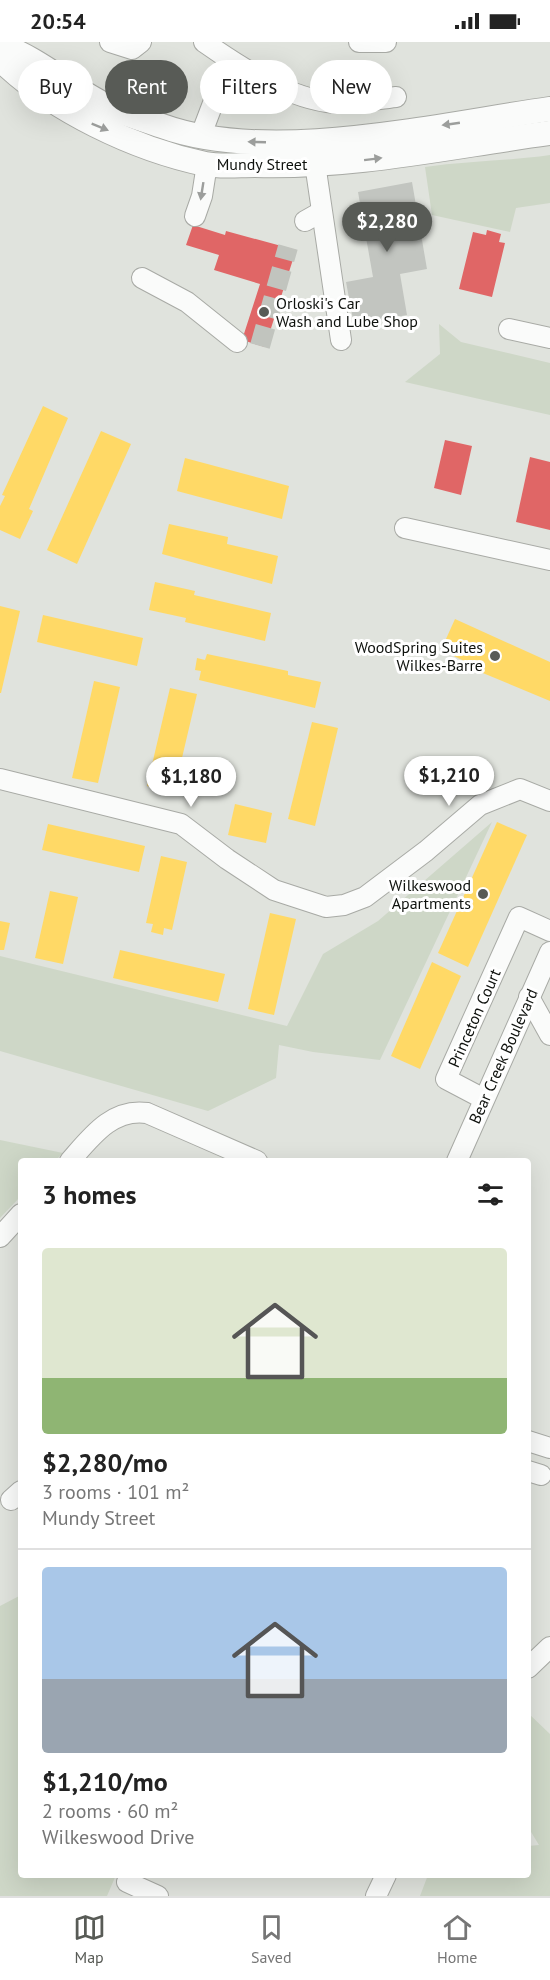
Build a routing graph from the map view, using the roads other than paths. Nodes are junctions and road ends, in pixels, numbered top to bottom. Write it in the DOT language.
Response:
graph roads {
  1 [pos="110,42"];
  2 [pos="141,42"];
  3 [pos="204,42"];
  4 [pos="359,42"];
  5 [pos="386,42"];
  6 [pos="0,45"];
  7 [pos="0,59"];
  8 [pos="230,60"];
  9 [pos="298,92"];
  10 [pos="396,97"];
  11 [pos="550,109"];
  12 [pos="209,114"];
  13 [pos="550,133"];
  14 [pos="201,135"];
  15 [pos="314,153"];
  16 [pos="207,165"];
  17 [pos="195,216"];
  18 [pos="142,278"];
  19 [pos="509,329"];
  20 [pos="550,338"];
  21 [pos="342,340"];
  22 [pos="237,342"];
  23 [pos="405,528"];
  24 [pos="550,560"];
  25 [pos="0,779"];
  26 [pos="550,801"];
  27 [pos="550,931"];
  28 [pos="550,952"];
  29 [pos="529,997"];
  30 [pos="550,1035"];
  31 [pos="484,1099"];
  32 [pos="73,1158"];
  33 [pos="250,1158"];
  34 [pos="458,1158"];
  35 [pos="18,1217"];
  36 [pos="0,1237"];
  37 [pos="531,1442"];
  38 [pos="550,1448"];
  39 [pos="550,1647"];
  40 [pos="531,1665"];
  41 [pos="385,1878"];
  42 [pos="126,1884"];
  43 [pos="158,1896"];
  44 [pos="376,1896"];
  1 -- 2 [label="street"];
  3 -- 8 [label="street"];
  4 -- 5 [label="street"];
  6 -- 14 [label="main road, Mundy Street"];
  7 -- 16 [label="main road, Mundy Street, one-way"];
  9 -- 10 [label="street"];
  11 -- 15 [label="main road, Mundy Street, one-way"];
  12 -- 14 [label="street"];
  15 -- 13 [label="main road, Mundy Street, one-way"];
  15 -- 14 [label="main road, Mundy Street, one-way"];
  15 -- 16 [label="main road, Mundy Street"];
  15 -- 21 [label="street"];
  16 -- 17 [label="street, one-way"];
  18 -- 22 [label="street"];
  19 -- 20 [label="street"];
  23 -- 24 [label="street"];
  25 -- 26 [label="street"];
  27 -- 31 [label="street, Princeton Court"];
  28 -- 29 [label="street, Bear Creek Boulevard"];
  29 -- 30 [label="street"];
  29 -- 31 [label="street, Bear Creek Boulevard"];
  31 -- 34 [label="street, Bear Creek Boulevard"];
  32 -- 33 [label="street"];
  35 -- 36 [label="street"];
  37 -- 38 [label="street"];
  39 -- 40 [label="street"];
  41 -- 44 [label="street"];
  42 -- 43 [label="street"];
}
